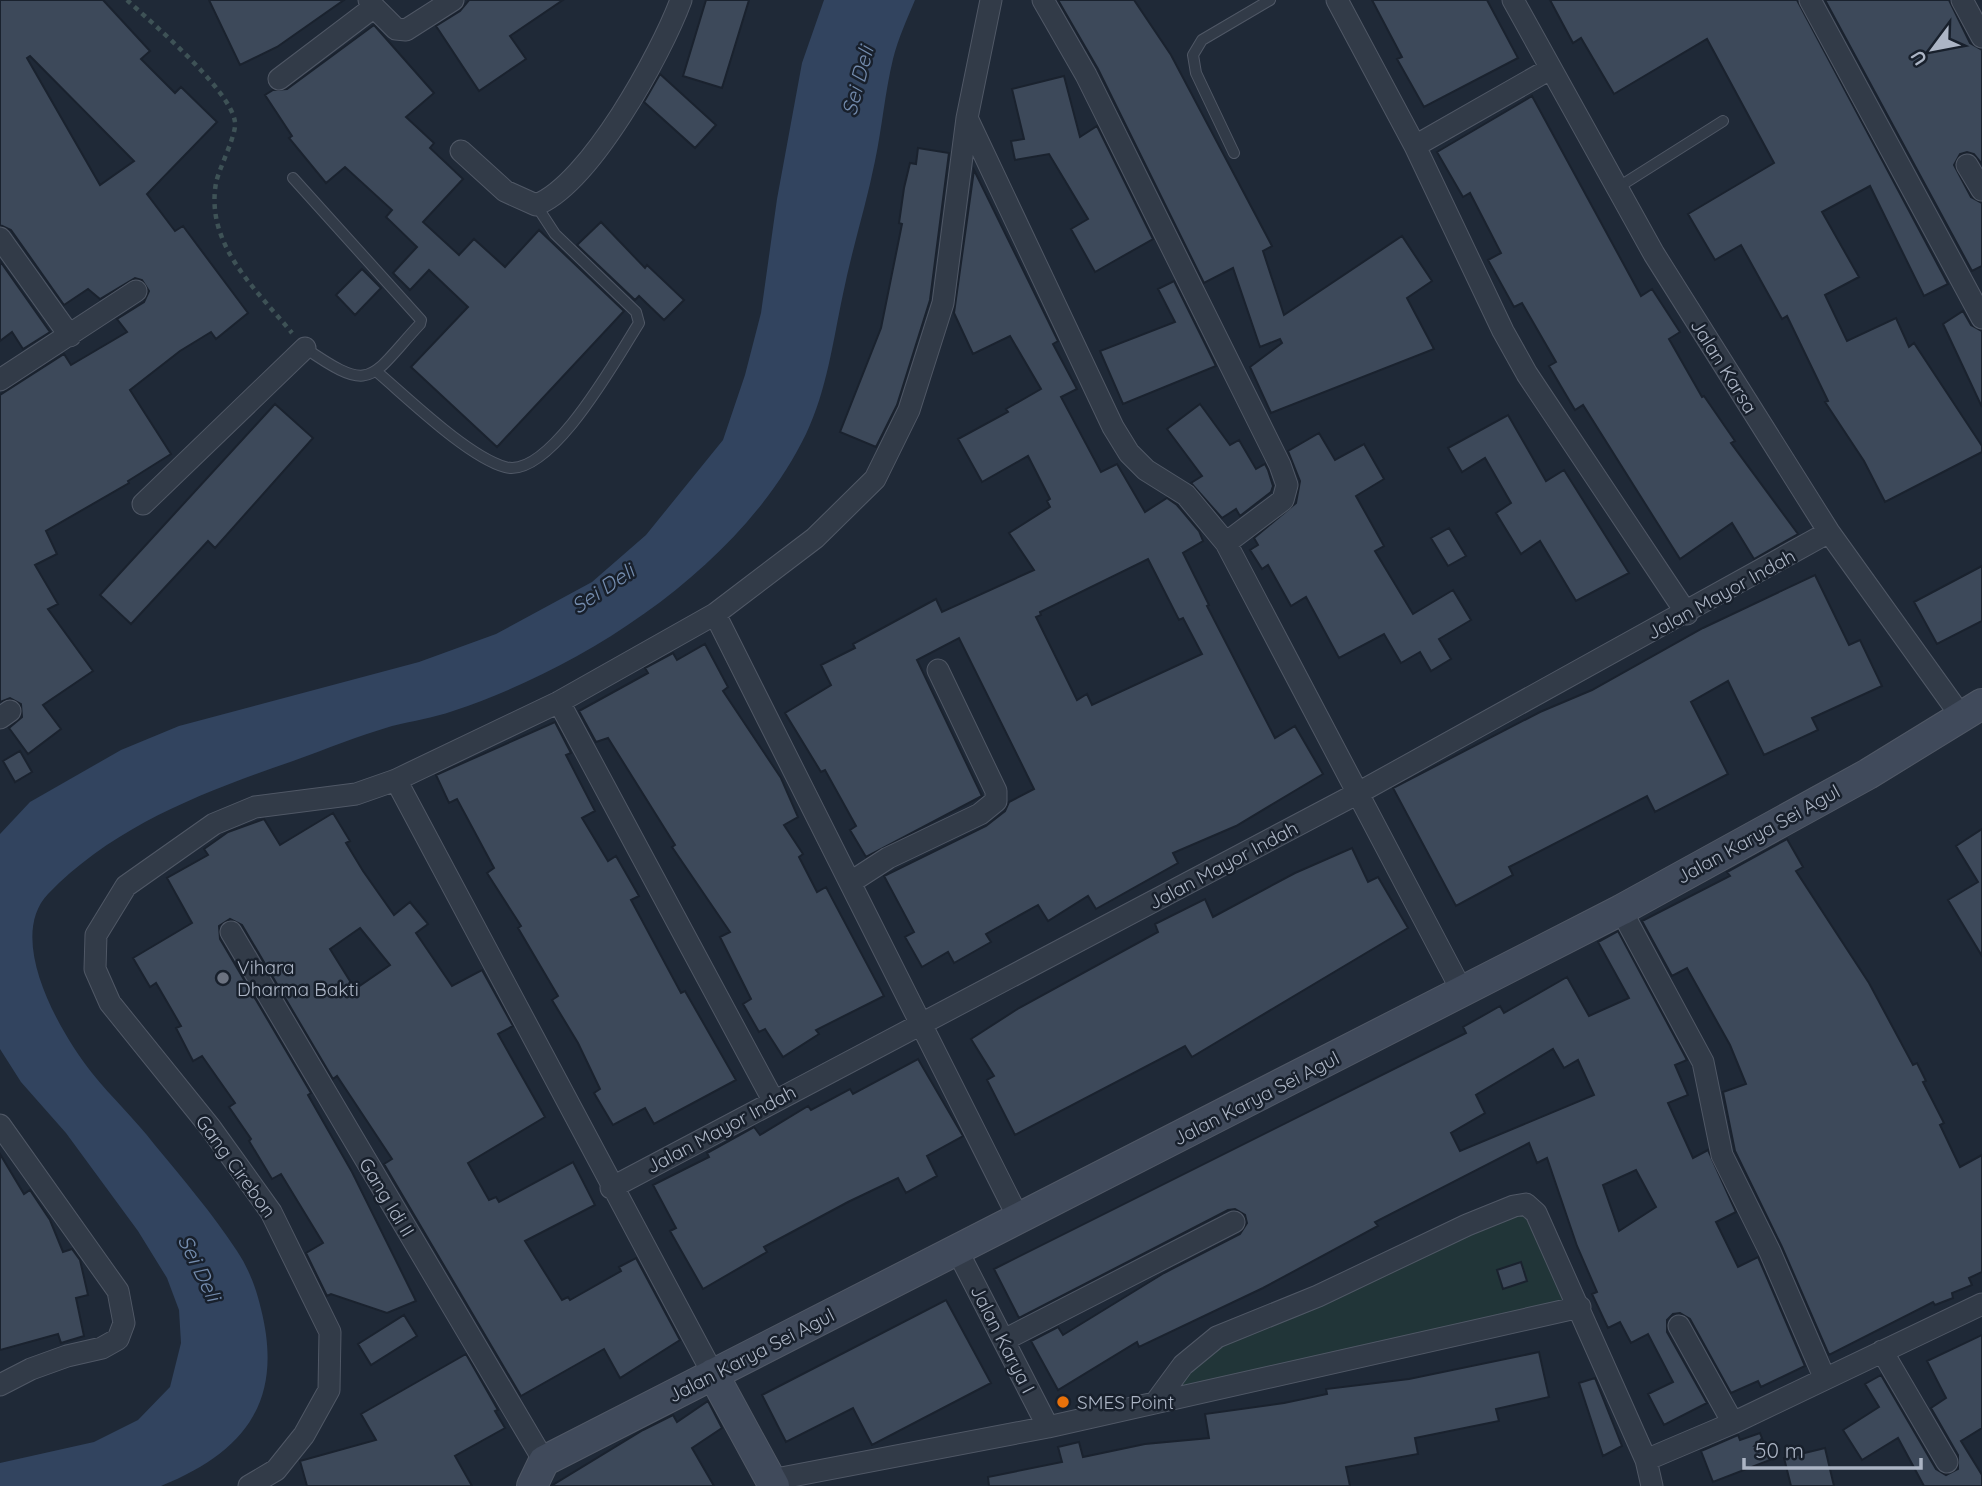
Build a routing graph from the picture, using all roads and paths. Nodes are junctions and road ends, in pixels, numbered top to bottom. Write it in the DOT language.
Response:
graph roads {
  1 [pos="127,0"];
  2 [pos="453,0"];
  3 [pos="681,0"];
  4 [pos="991,0"];
  5 [pos="1043,0"];
  6 [pos="1270,0"];
  7 [pos="1337,0"];
  8 [pos="1513,0"];
  9 [pos="1810,0"];
  10 [pos="1962,0"];
  11 [pos="372,3"];
  12 [pos="1982,37"];
  13 [pos="1550,69"];
  14 [pos="279,79"];
  15 [pos="967,118"];
  16 [pos="1723,121"];
  17 [pos="1415,146"];
  18 [pos="461,151"];
  19 [pos="1234,153"];
  20 [pos="1967,165"];
  21 [pos="293,178"];
  22 [pos="1617,188"];
  23 [pos="1982,190"];
  24 [pos="536,205"];
  25 [pos="0,238"];
  26 [pos="136,291"];
  27 [pos="1982,318"];
  28 [pos="70,336"];
  29 [pos="304,348"];
  30 [pos="376,371"];
  31 [pos="0,380"];
  32 [pos="143,505"];
  33 [pos="1829,532"];
  34 [pos="1226,543"];
  35 [pos="715,614"];
  36 [pos="1687,614"];
  37 [pos="939,670"];
  38 [pos="559,702"];
  39 [pos="1971,710"];
  40 [pos="396,780"];
  41 [pos="1360,792"];
  42 [pos="851,883"];
  43 [pos="1621,910"];
  44 [pos="231,932"];
  45 [pos="1463,993"];
  46 [pos="922,1024"];
  47 [pos="773,1100"];
  48 [pos="0,1125"];
  49 [pos="611,1188"];
  50 [pos="1019,1219"];
  51 [pos="1234,1222"];
  52 [pos="957,1250"];
  53 [pos="1982,1304"];
  54 [pos="1580,1307"];
  55 [pos="1679,1326"];
  56 [pos="1004,1340"];
  57 [pos="1882,1352"];
  58 [pos="713,1374"];
  59 [pos="1825,1379"];
  60 [pos="0,1385"];
  61 [pos="1155,1403"];
  62 [pos="1733,1423"];
  63 [pos="1048,1427"];
  64 [pos="1646,1460"];
  65 [pos="1947,1462"];
  66 [pos="538,1474"];
  67 [pos="772,1483"];
  68 [pos="249,1486"];
  69 [pos="1652,1486"];
  1 -- 29 [label="path"];
  2 -- 11 [label="street"];
  3 -- 24 [label="street"];
  4 -- 15 [label="street"];
  5 -- 34 [label="street"];
  6 -- 19 [label="lane"];
  7 -- 17 [label="street"];
  8 -- 13 [label="street, Jalan Karsa"];
  9 -- 27 [label="street"];
  10 -- 12 [label="street"];
  11 -- 14 [label="street"];
  13 -- 17 [label="street"];
  13 -- 22 [label="street, Jalan Karsa"];
  15 -- 34 [label="street"];
  15 -- 35 [label="street"];
  16 -- 22 [label="lane"];
  17 -- 36 [label="street"];
  18 -- 24 [label="street"];
  20 -- 23 [label="street"];
  21 -- 30 [label="lane"];
  22 -- 33 [label="street, Jalan Karsa"];
  24 -- 30 [label="lane"];
  25 -- 28 [label="street"];
  26 -- 28 [label="street"];
  28 -- 31 [label="street"];
  29 -- 30 [label="lane"];
  29 -- 32 [label="street"];
  33 -- 36 [label="street, Jalan Mayor Indah"];
  33 -- 39 [label="street, Jalan Karsa"];
  34 -- 41 [label="street"];
  35 -- 38 [label="street"];
  35 -- 42 [label="street"];
  36 -- 41 [label="street, Jalan Mayor Indah"];
  37 -- 42 [label="street"];
  38 -- 40 [label="street"];
  38 -- 47 [label="street"];
  39 -- 43 [label="main road, Jalan Karya Sei Agul"];
  40 -- 49 [label="street"];
  40 -- 68 [label="street, Gang Cirebon"];
  41 -- 45 [label="street"];
  41 -- 46 [label="street, Jalan Mayor Indah"];
  42 -- 46 [label="street"];
  43 -- 45 [label="main road, Jalan Karya Sei Agul"];
  43 -- 59 [label="street"];
  44 -- 66 [label="street, Gang Idi II"];
  45 -- 50 [label="main road, Jalan Karya Sei Agul"];
  46 -- 47 [label="street, Jalan Mayor Indah"];
  46 -- 50 [label="street"];
  47 -- 49 [label="street, Jalan Mayor Indah"];
  48 -- 60 [label="street"];
  49 -- 58 [label="street"];
  50 -- 52 [label="main road, Jalan Karya Sei Agul"];
  51 -- 56 [label="street"];
  52 -- 56 [label="street, Jalan Karya I"];
  52 -- 58 [label="main road, Jalan Karya Sei Agul"];
  53 -- 57 [label="street"];
  54 -- 61 [label="street"];
  54 -- 61 [label="street"];
  54 -- 64 [label="street"];
  55 -- 62 [label="street"];
  56 -- 63 [label="street, Jalan Karya I"];
  57 -- 59 [label="street"];
  57 -- 65 [label="street"];
  58 -- 66 [label="main road, Jalan Karya Sei Agul"];
  58 -- 67 [label="main road"];
  59 -- 62 [label="street"];
  61 -- 63 [label="street"];
  62 -- 64 [label="street"];
  63 -- 67 [label="street"];
  64 -- 69 [label="street"];
}
